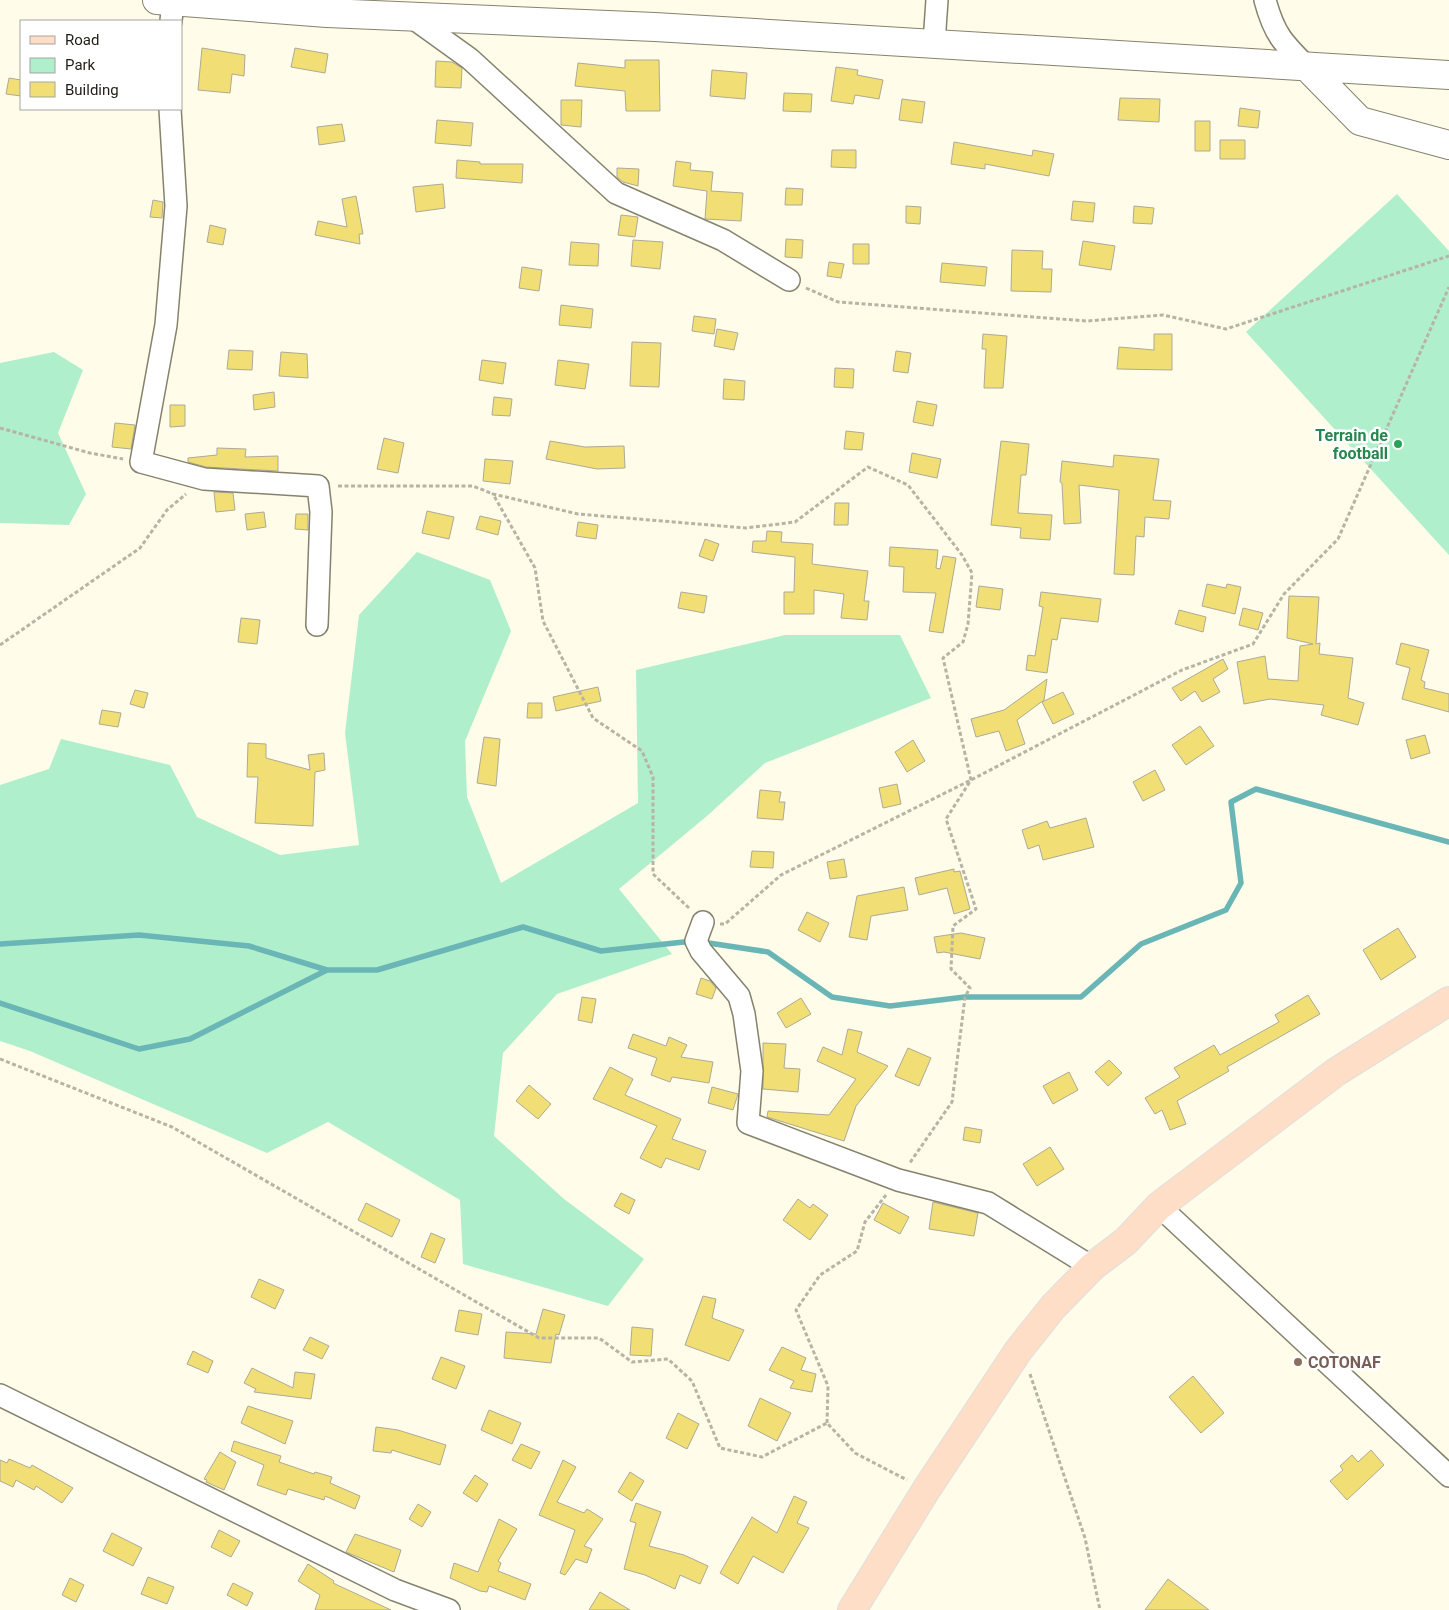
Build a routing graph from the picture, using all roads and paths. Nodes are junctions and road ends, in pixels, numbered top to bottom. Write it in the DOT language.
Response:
graph roads {
  1 [pos="938,0"];
  2 [pos="1265,0"];
  3 [pos="167,7"];
  4 [pos="413,18"];
  5 [pos="934,43"];
  6 [pos="1307,67"];
  7 [pos="1449,75"];
  8 [pos="170,110"];
  9 [pos="1449,145"];
  10 [pos="1449,256"];
  11 [pos="790,280"];
  12 [pos="1449,287"];
  13 [pos="0,428"];
  14 [pos="141,462"];
  15 [pos="204,479"];
  16 [pos="318,486"];
  17 [pos="493,494"];
  18 [pos="317,625"];
  19 [pos="0,645"];
  20 [pos="971,780"];
  21 [pos="703,922"];
  22 [pos="1449,1001"];
  23 [pos="0,1059"];
  24 [pos="898,1180"];
  25 [pos="1159,1206"];
  26 [pos="1092,1268"];
  27 [pos="1018,1351"];
  28 [pos="0,1396"];
  29 [pos="827,1422"];
  30 [pos="1449,1476"];
  31 [pos="926,1490"];
  32 [pos="449,1610"];
  33 [pos="852,1610"];
  34 [pos="1100,1610"];
  1 -- 5 [label="street"];
  2 -- 6 [label="street"];
  3 -- 4 [label="main road"];
  4 -- 5 [label="main road"];
  4 -- 11 [label="street"];
  5 -- 6 [label="main road"];
  6 -- 7 [label="main road"];
  6 -- 9 [label="main road"];
  8 -- 14 [label="street"];
  10 -- 11 [label="path"];
  12 -- 20 [label="path"];
  13 -- 14 [label="path"];
  14 -- 15 [label="street"];
  15 -- 16 [label="street"];
  15 -- 19 [label="path"];
  16 -- 17 [label="path"];
  16 -- 18 [label="street"];
  17 -- 20 [label="path"];
  17 -- 21 [label="path"];
  20 -- 21 [label="path"];
  20 -- 24 [label="path"];
  21 -- 24 [label="street"];
  22 -- 25 [label="main road"];
  23 -- 29 [label="path"];
  24 -- 26 [label="street"];
  24 -- 29 [label="path"];
  25 -- 26 [label="main road"];
  25 -- 30 [label="street"];
  26 -- 27 [label="main road"];
  27 -- 31 [label="main road"];
  27 -- 34 [label="path"];
  28 -- 32 [label="street"];
  29 -- 31 [label="path"];
  31 -- 33 [label="main road"];
}
